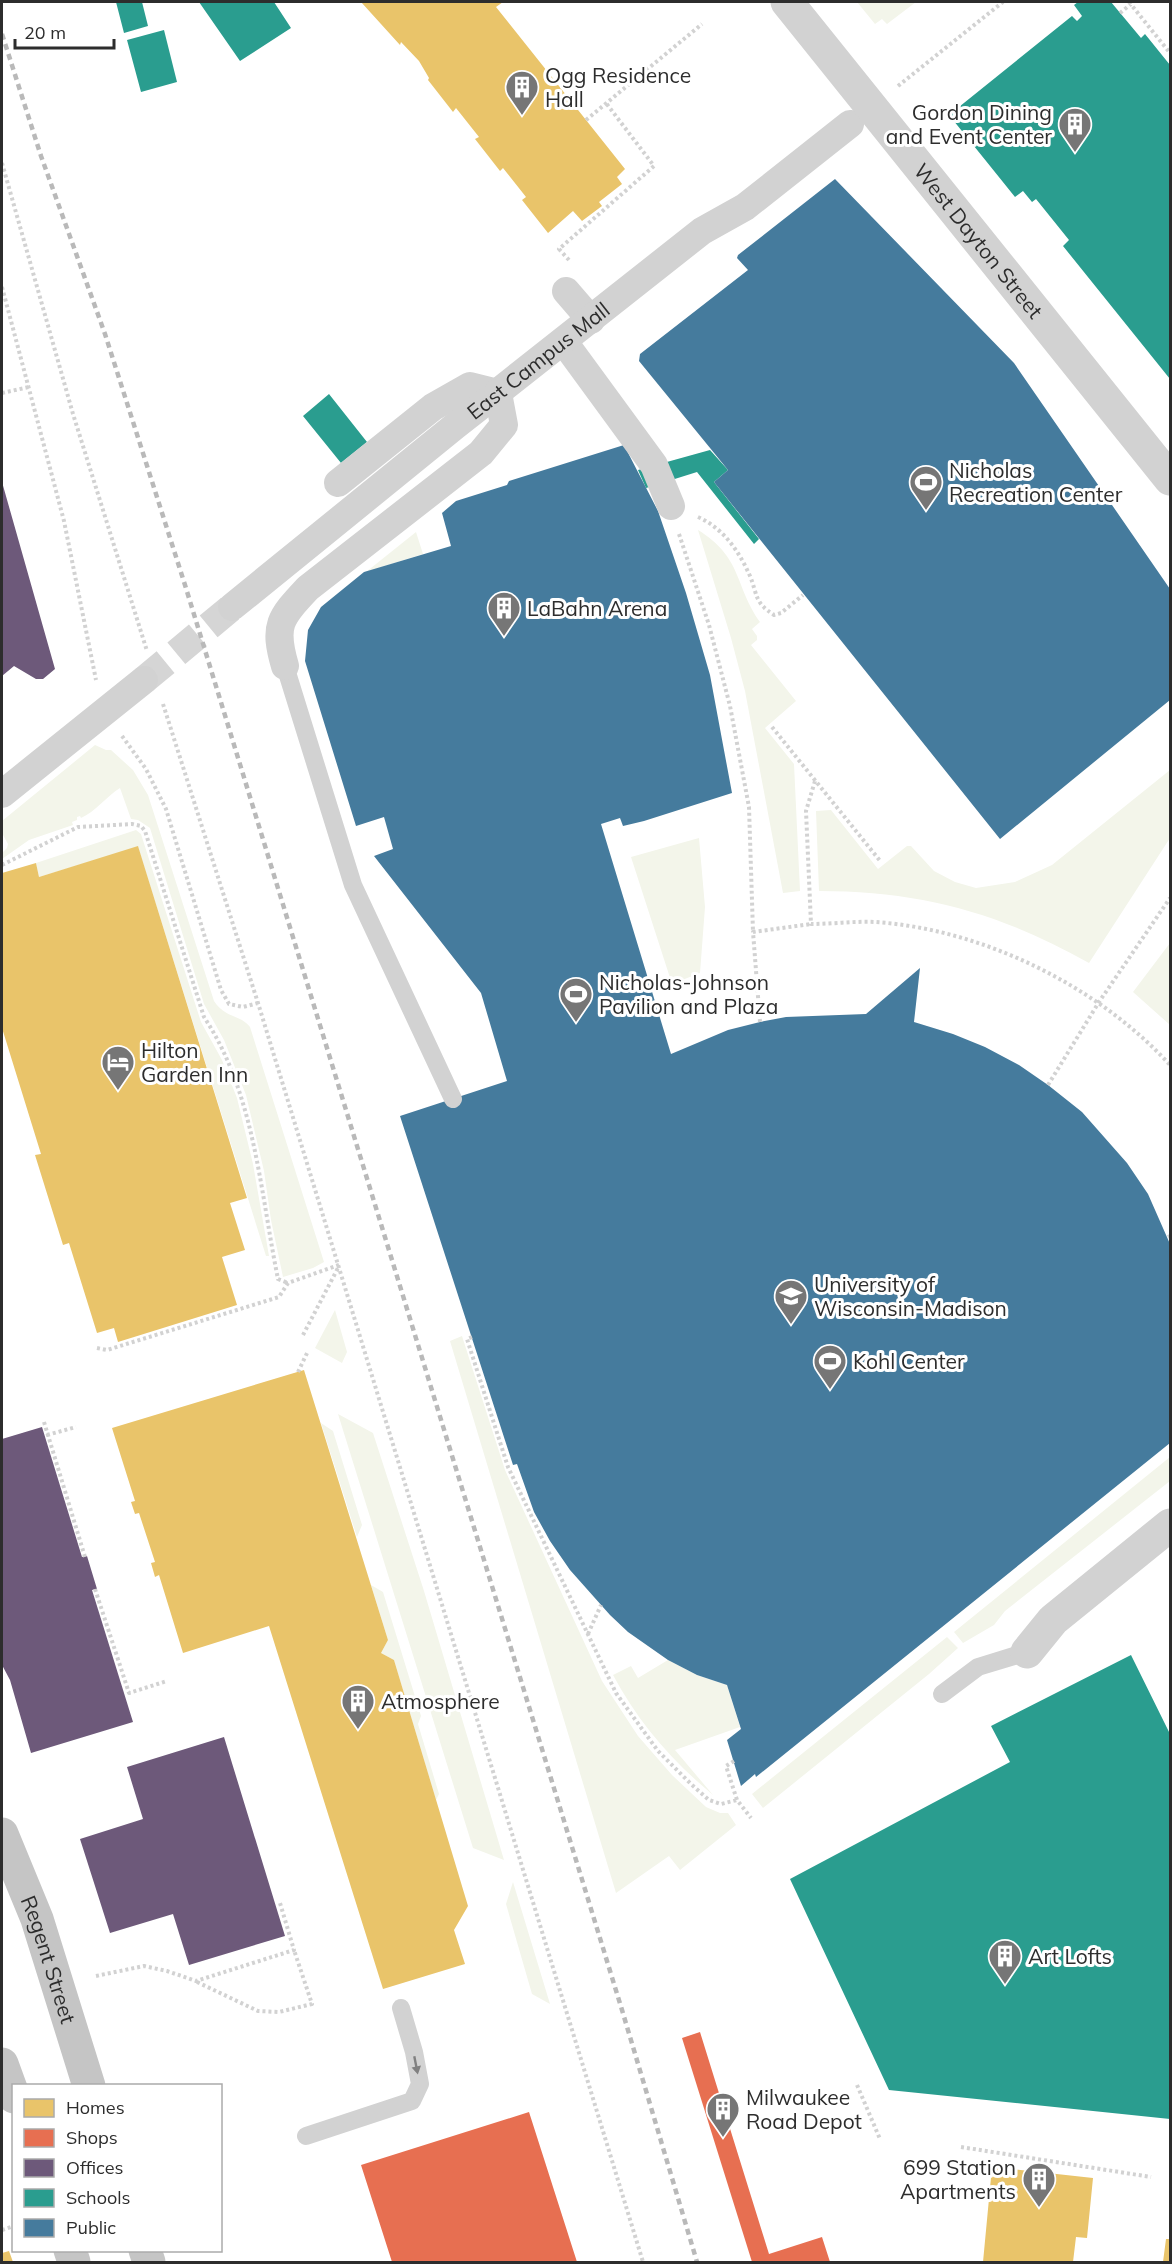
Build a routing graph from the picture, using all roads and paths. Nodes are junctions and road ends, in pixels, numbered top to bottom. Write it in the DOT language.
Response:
graph roads {
  1 [pos="787,2"];
  2 [pos="1003,2"];
  3 [pos="1130,3"];
  4 [pos="1120,13"];
  5 [pos="702,24"];
  6 [pos="1170,53"];
  7 [pos="901,84"];
  8 [pos="606,104"];
  9 [pos="586,120"];
  10 [pos="850,124"];
  11 [pos="2,164"];
  12 [pos="4,182"];
  13 [pos="570,278"];
  14 [pos="2,287"];
  15 [pos="591,320"];
  16 [pos="564,342"];
  17 [pos="29,387"];
  18 [pos="2,393"];
  19 [pos="498,393"];
  20 [pos="1170,479"];
  21 [pos="338,483"];
  22 [pos="673,512"];
  23 [pos="803,595"];
  24 [pos="232,607"];
  25 [pos="136,616"];
  26 [pos="285,666"];
  27 [pos="144,680"];
  28 [pos="102,713"];
  29 [pos="772,727"];
  30 [pos="171,730"];
  31 [pos="815,781"];
  32 [pos="2,794"];
  33 [pos="881,862"];
  34 [pos="2,865"];
  35 [pos="1170,898"];
  36 [pos="811,924"];
  37 [pos="753,932"];
  38 [pos="1099,1002"];
  39 [pos="258,1003"];
  40 [pos="760,1022"];
  41 [pos="1170,1065"];
  42 [pos="1048,1084"];
  43 [pos="453,1099"];
  44 [pos="339,1265"];
  45 [pos="288,1283"];
  46 [pos="303,1335"];
  47 [pos="472,1337"];
  48 [pos="96,1348"];
  49 [pos="308,1352"];
  50 [pos="298,1372"];
  51 [pos="44,1422"];
  52 [pos="76,1427"];
  53 [pos="47,1435"];
  54 [pos="1170,1525"];
  55 [pos="85,1557"];
  56 [pos="95,1589"];
  57 [pos="601,1605"];
  58 [pos="588,1634"];
  59 [pos="1027,1652"];
  60 [pos="167,1681"];
  61 [pos="942,1694"];
  62 [pos="734,1761"];
  63 [pos="737,1800"];
  64 [pos="751,1818"];
  65 [pos="2,1834"];
  66 [pos="280,1903"];
  67 [pos="294,1950"];
  68 [pos="96,1976"];
  69 [pos="196,1981"];
  70 [pos="401,2008"];
  71 [pos="2,2064"];
  72 [pos="89,2084"];
  73 [pos="856,2085"];
  74 [pos="12,2092"];
  75 [pos="306,2136"];
  76 [pos="880,2139"];
  77 [pos="961,2147"];
  78 [pos="1151,2177"];
  79 [pos="643,2262"];
  1 -- 20 [label="street, West Dayton Street"];
  2 -- 7 [label="path"];
  3 -- 4 [label="path"];
  3 -- 6 [label="path"];
  5 -- 8 [label="path"];
  8 -- 9 [label="path"];
  8 -- 13 [label="path"];
  10 -- 15 [label="street, East Campus Mall"];
  11 -- 12 [label="path"];
  12 -- 25 [label="path"];
  13 -- 15 [label="street"];
  14 -- 17 [label="path"];
  15 -- 16 [label="street, East Campus Mall"];
  16 -- 19 [label="street, East Campus Mall"];
  16 -- 22 [label="street"];
  17 -- 18 [label="path"];
  17 -- 28 [label="path"];
  19 -- 21 [label="street"];
  19 -- 24 [label="street, East Campus Mall"];
  19 -- 26 [label="street"];
  22 -- 23 [label="path"];
  22 -- 37 [label="path"];
  26 -- 43 [label="lane"];
  27 -- 28 [label="street"];
  28 -- 32 [label="street"];
  28 -- 39 [label="path"];
  29 -- 31 [label="path"];
  30 -- 39 [label="path"];
  31 -- 33 [label="path"];
  31 -- 36 [label="path"];
  34 -- 45 [label="path"];
  35 -- 38 [label="path"];
  36 -- 37 [label="path"];
  36 -- 38 [label="path"];
  37 -- 40 [label="path"];
  38 -- 41 [label="path"];
  38 -- 42 [label="path"];
  39 -- 44 [label="path"];
  44 -- 45 [label="path"];
  44 -- 46 [label="path"];
  44 -- 79 [label="path"];
  45 -- 48 [label="path"];
  47 -- 58 [label="path"];
  49 -- 50 [label="path"];
  51 -- 53 [label="path"];
  52 -- 53 [label="path"];
  53 -- 55 [label="path"];
  54 -- 59 [label="street"];
  56 -- 60 [label="path"];
  57 -- 58 [label="path"];
  58 -- 63 [label="path"];
  59 -- 61 [label="lane"];
  62 -- 63 [label="path"];
  63 -- 64 [label="path"];
  65 -- 72 [label="main road, Regent Street"];
  66 -- 67 [label="path"];
  67 -- 69 [label="path"];
  67 -- 69 [label="path"];
  68 -- 69 [label="path"];
  70 -- 75 [label="lane, one-way"];
  71 -- 74 [label="main road"];
  73 -- 76 [label="path"];
  77 -- 78 [label="path"];
}
